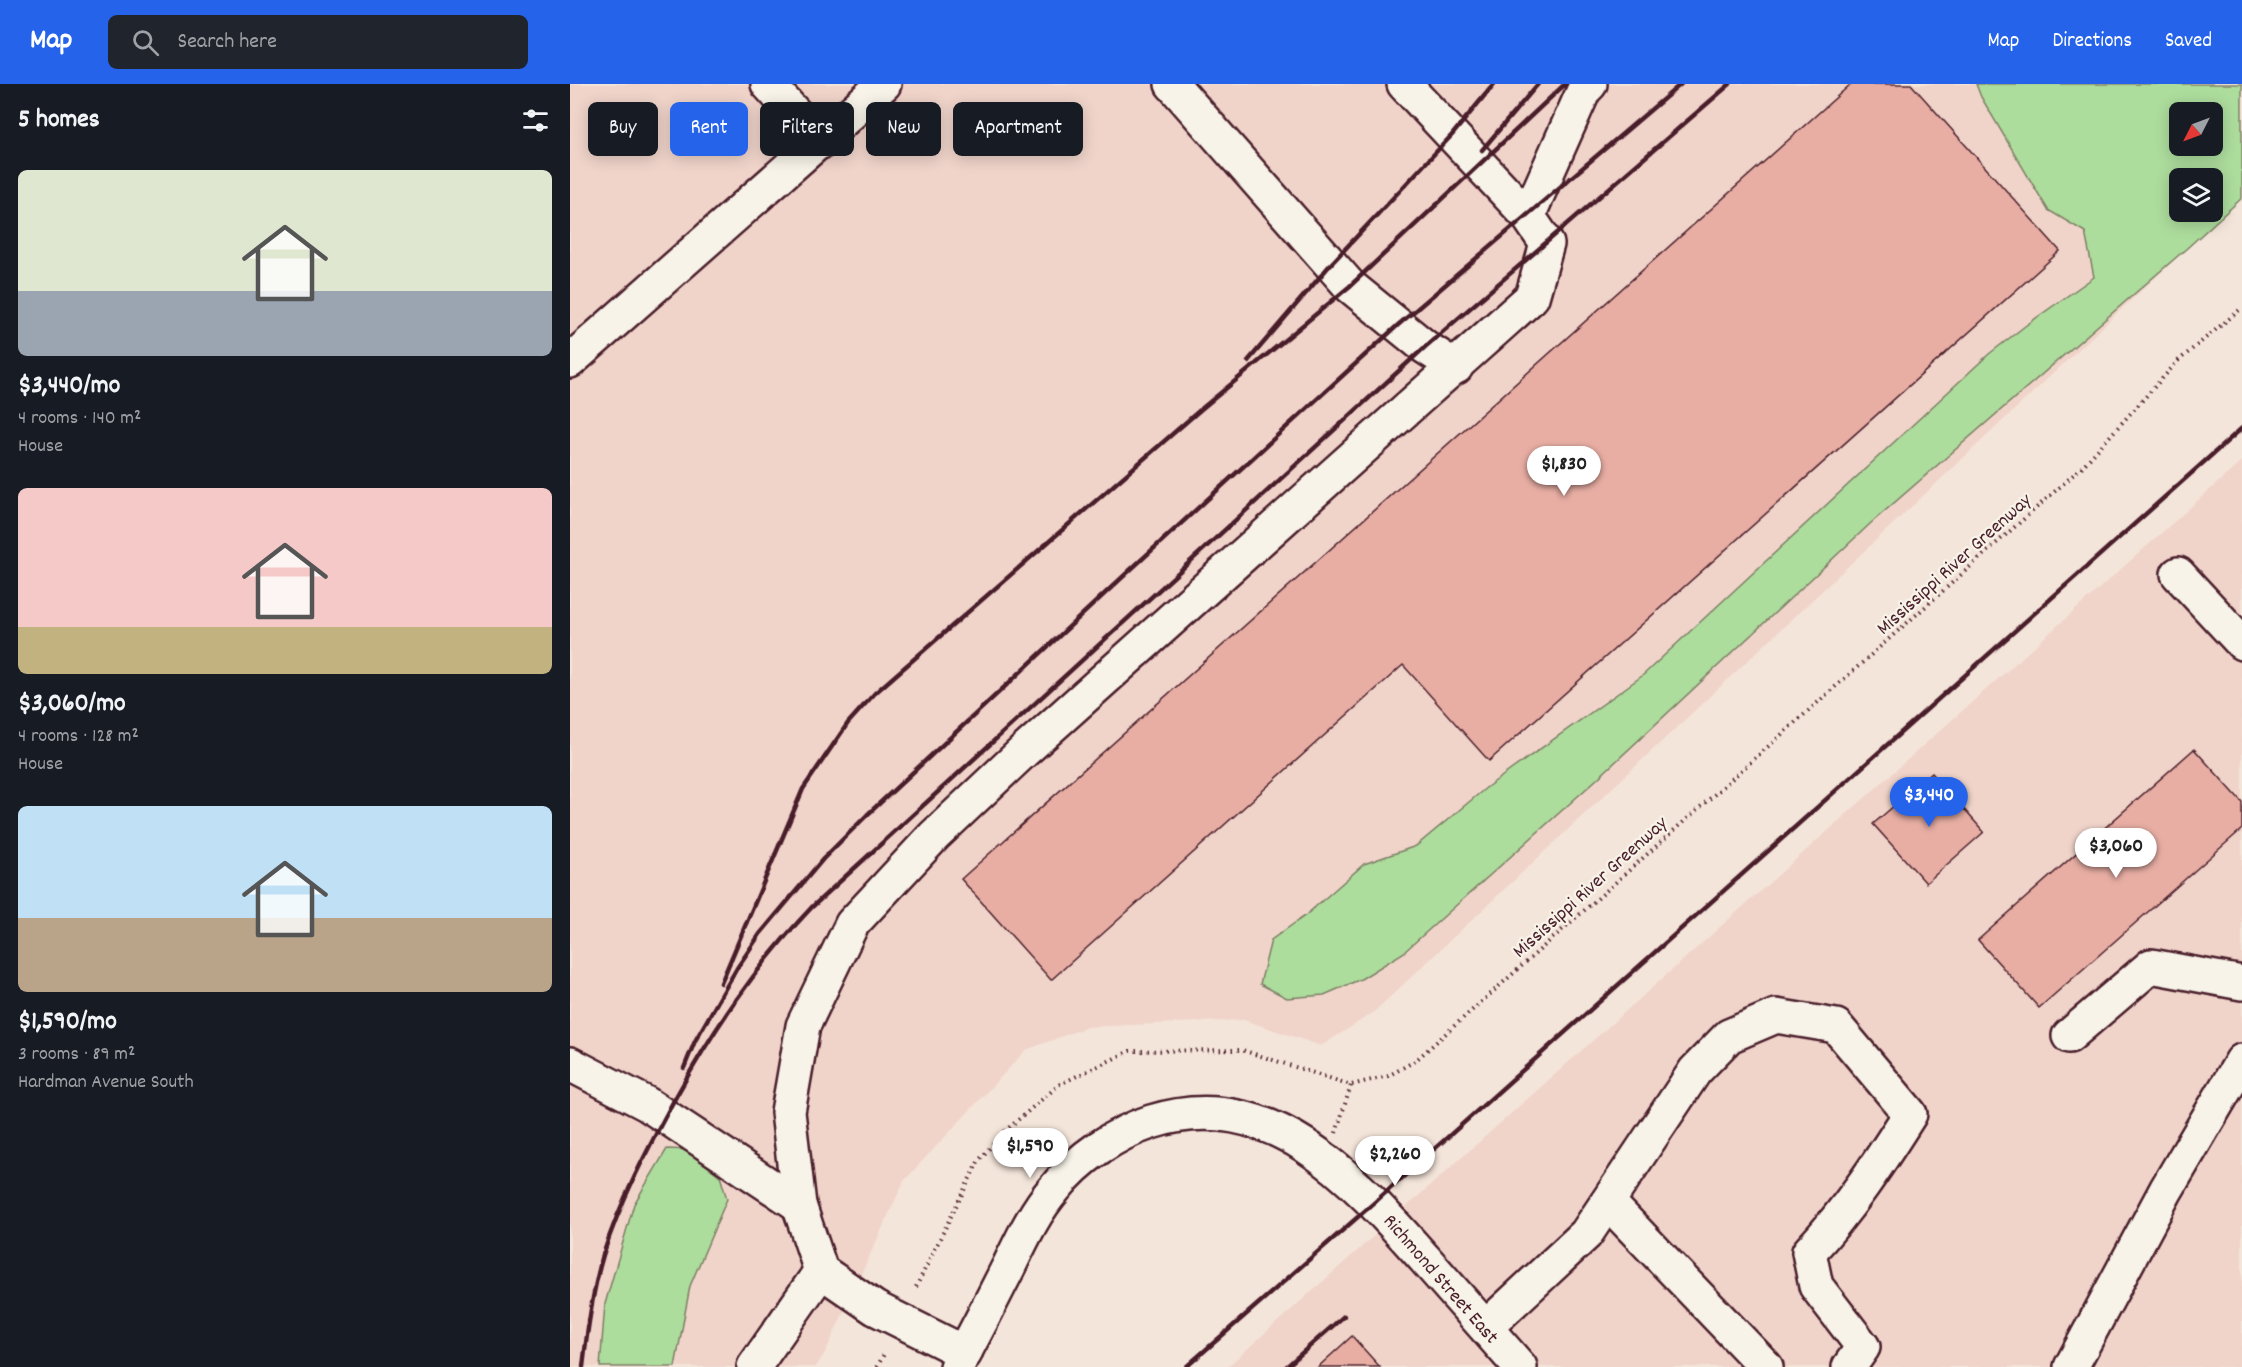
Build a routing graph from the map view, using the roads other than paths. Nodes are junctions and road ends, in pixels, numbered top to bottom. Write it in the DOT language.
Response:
graph roads {
  1 [pos="768,84"];
  2 [pos="884,84"];
  3 [pos="1172,84"];
  4 [pos="1404,84"];
  5 [pos="1590,84"];
  6 [pos="784,102"];
  7 [pos="854,112"];
  8 [pos="805,156"];
  9 [pos="1528,216"];
  10 [pos="570,361"];
  11 [pos="1456,367"];
  12 [pos="2178,574"];
  13 [pos="2242,644"];
  14 [pos="2242,983"];
  15 [pos="2069,1036"];
  16 [pos="2242,1061"];
  17 [pos="570,1064"];
  18 [pos="1608,1202"];
  19 [pos="799,1205"];
  20 [pos="821,1271"];
  21 [pos="1485,1328"];
  22 [pos="961,1360"];
  23 [pos="754,1367"];
  24 [pos="1520,1367"];
  25 [pos="1766,1367"];
  26 [pos="1849,1367"];
  27 [pos="2071,1367"];
  1 -- 6 [label="street"];
  2 -- 7 [label="street"];
  3 -- 11 [label="street"];
  4 -- 9 [label="street"];
  5 -- 9 [label="street"];
  8 -- 10 [label="street"];
  9 -- 11 [label="street"];
  11 -- 19 [label="street"];
  12 -- 13 [label="street"];
  14 -- 15 [label="street"];
  16 -- 27 [label="street"];
  17 -- 19 [label="street"];
  18 -- 21 [label="street"];
  18 -- 25 [label="street"];
  18 -- 26 [label="street"];
  19 -- 20 [label="street"];
  20 -- 22 [label="street"];
  20 -- 23 [label="street"];
  21 -- 22 [label="street, Richmond Street East"];
  21 -- 24 [label="street, Richmond Street East"];
}
